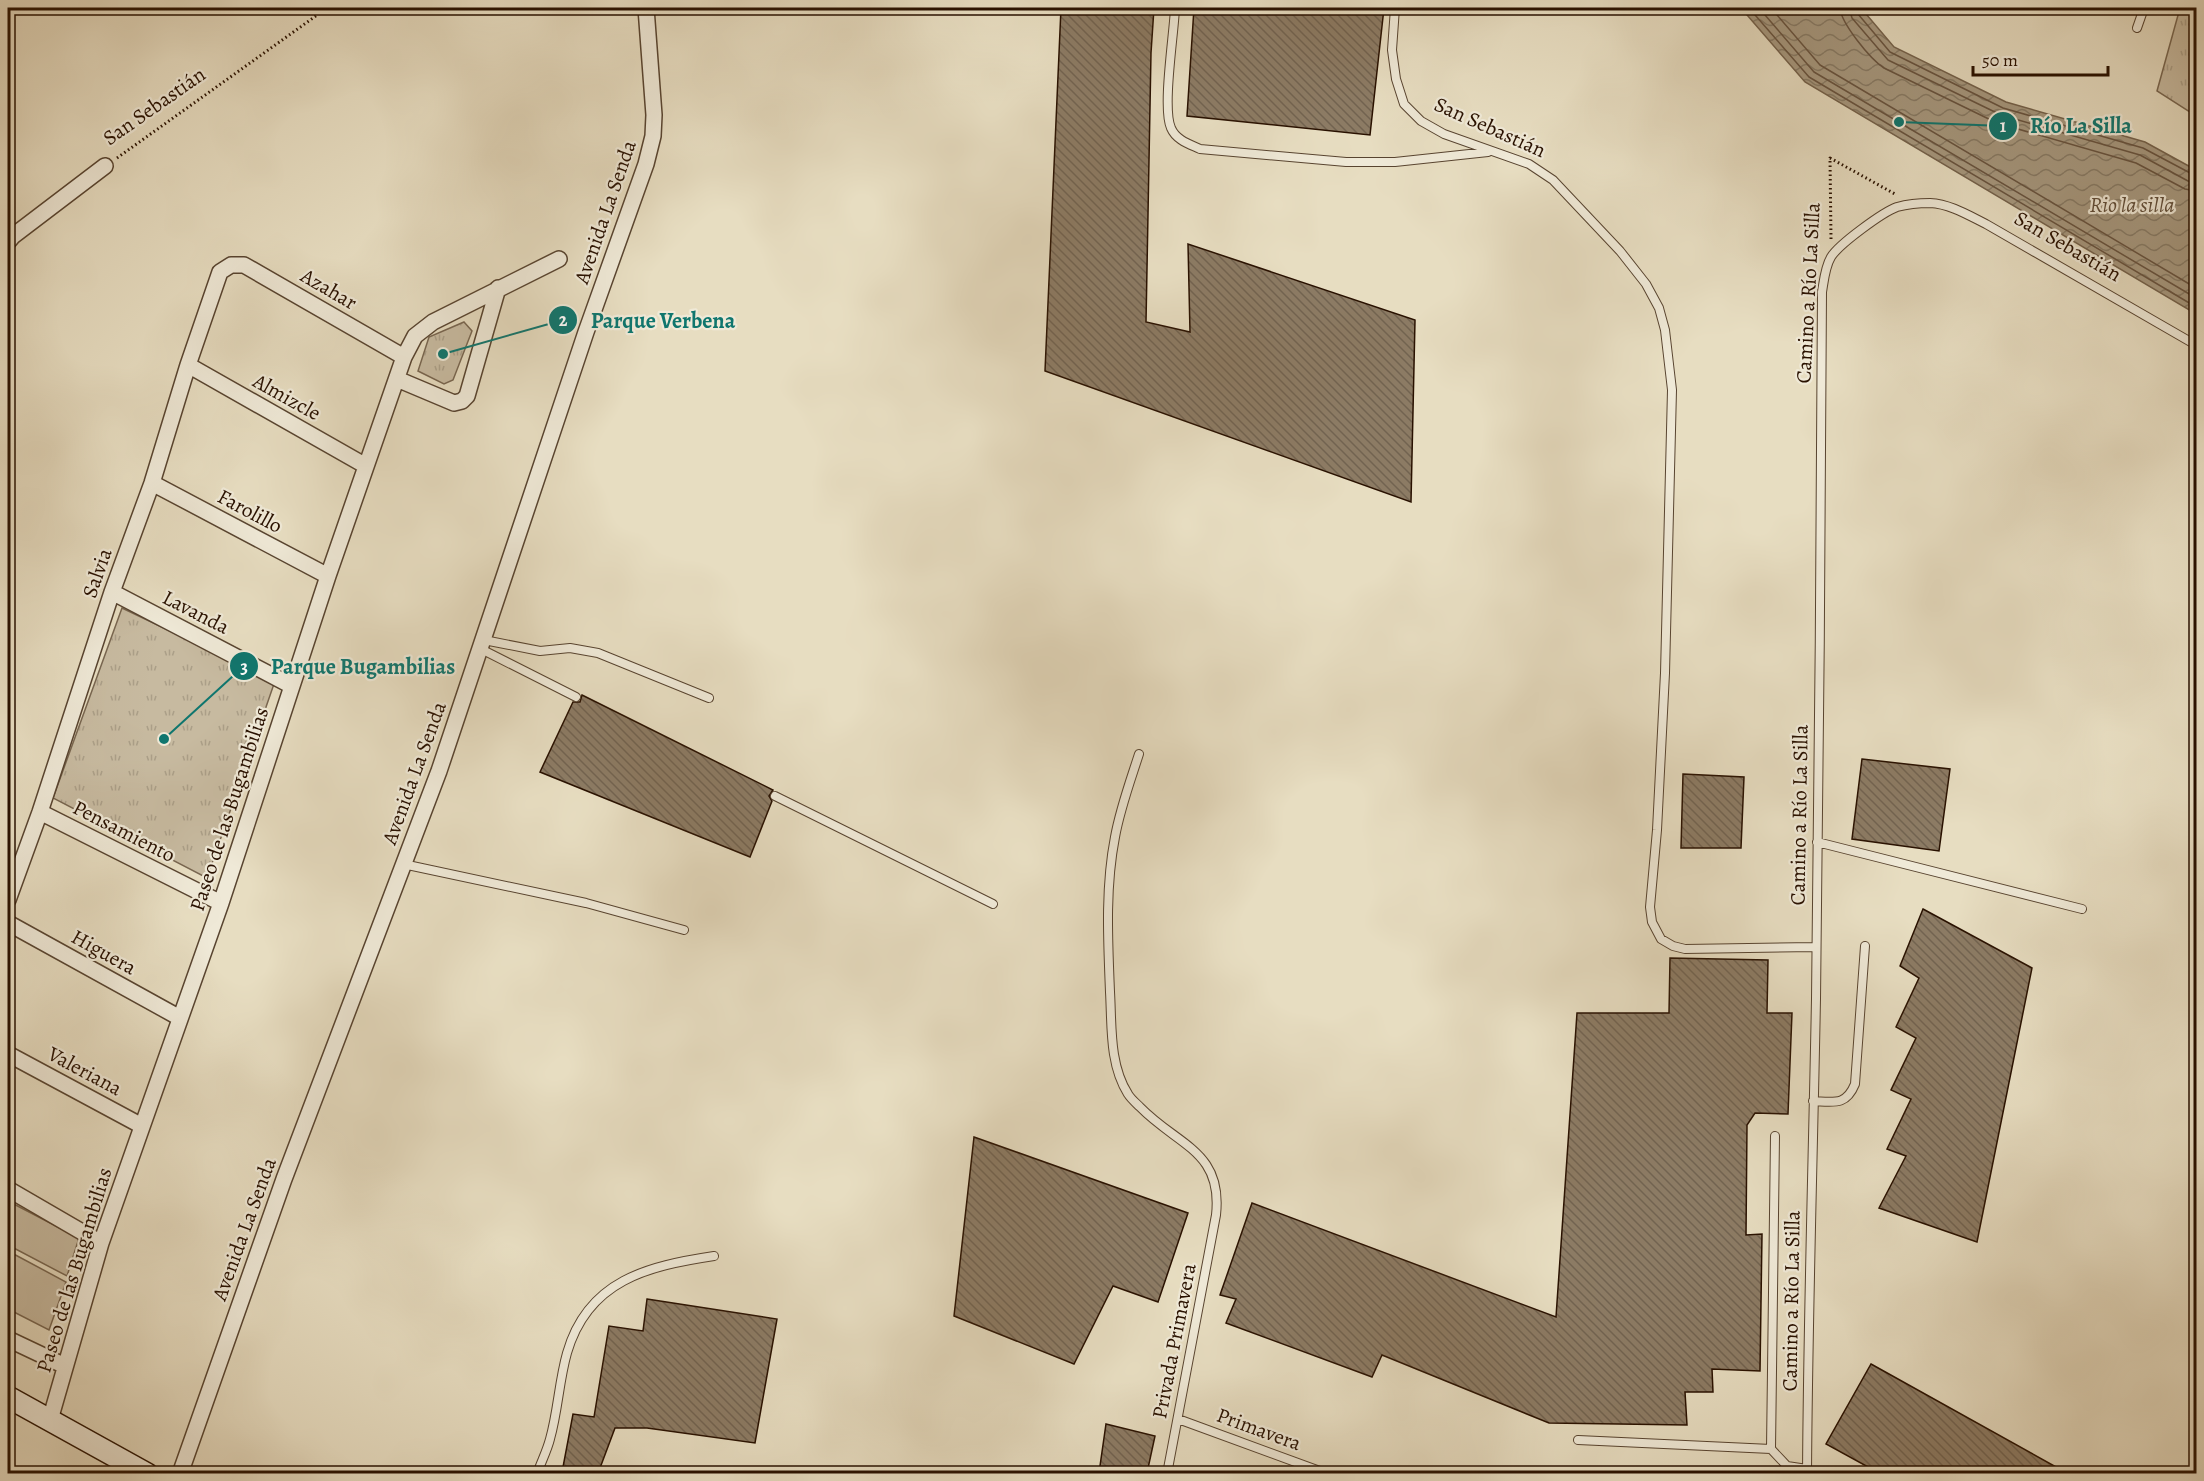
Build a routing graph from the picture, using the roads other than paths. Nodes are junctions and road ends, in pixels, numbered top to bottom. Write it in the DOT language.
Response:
graph roads {
  1 [pos="646,8"];
  2 [pos="1175,8"];
  3 [pos="1395,8"];
  4 [pos="2144,8"];
  5 [pos="2137,28"];
  6 [pos="1490,152"];
  7 [pos="105,166"];
  8 [pos="8,242"];
  9 [pos="1831,257"];
  10 [pos="559,259"];
  11 [pos="231,265"];
  12 [pos="498,288"];
  13 [pos="2196,345"];
  14 [pos="404,357"];
  15 [pos="188,365"];
  16 [pos="397,379"];
  17 [pos="366,465"];
  18 [pos="152,483"];
  19 [pos="328,576"];
  20 [pos="112,592"];
  21 [pos="482,644"];
  22 [pos="292,686"];
  23 [pos="576,697"];
  24 [pos="709,698"];
  25 [pos="1139,754"];
  26 [pos="775,796"];
  27 [pos="40,812"];
  28 [pos="1817,842"];
  29 [pos="403,864"];
  30 [pos="8,900"];
  31 [pos="221,903"];
  32 [pos="993,904"];
  33 [pos="2082,909"];
  34 [pos="8,923"];
  35 [pos="684,930"];
  36 [pos="1865,946"];
  37 [pos="1815,947"];
  38 [pos="180,1018"];
  39 [pos="8,1054"];
  40 [pos="1813,1101"];
  41 [pos="142,1126"];
  42 [pos="1775,1136"];
  43 [pos="8,1189"];
  44 [pos="101,1243"];
  45 [pos="714,1256"];
  46 [pos="8,1339"];
  47 [pos="65,1366"];
  48 [pos="8,1397"];
  49 [pos="1178,1419"];
  50 [pos="50,1420"];
  51 [pos="1578,1440"];
  52 [pos="1770,1449"];
  53 [pos="1807,1471"];
  54 [pos="147,1473"];
  55 [pos="180,1473"];
  56 [pos="537,1473"];
  57 [pos="1167,1473"];
  58 [pos="1328,1473"];
  1 -- 21 [label="street, Avenida La Senda"];
  2 -- 6 [label="lane"];
  3 -- 6 [label="lane, San Sebastián"];
  4 -- 5 [label="lane"];
  6 -- 37 [label="lane, San Sebastián"];
  7 -- 8 [label="street, San Sebastián"];
  9 -- 13 [label="lane, San Sebastián"];
  9 -- 28 [label="lane, Camino a Río La Silla"];
  10 -- 12 [label="street, Paseo de las Bugambilias"];
  11 -- 14 [label="street, Azahar"];
  11 -- 15 [label="street, Salvia"];
  12 -- 14 [label="street, Paseo de las Bugambilias"];
  12 -- 16 [label="street"];
  14 -- 16 [label="street, Paseo de las Bugambilias"];
  15 -- 17 [label="street, Almizcle"];
  15 -- 18 [label="street, Salvia"];
  16 -- 17 [label="street, Paseo de las Bugambilias"];
  17 -- 19 [label="street, Paseo de las Bugambilias"];
  18 -- 19 [label="street, Farolillo"];
  18 -- 20 [label="street, Salvia"];
  19 -- 22 [label="street, Paseo de las Bugambilias"];
  20 -- 22 [label="street, Lavanda"];
  20 -- 27 [label="street, Salvia"];
  21 -- 23 [label="lane"];
  21 -- 24 [label="lane"];
  21 -- 29 [label="street, Avenida La Senda"];
  22 -- 31 [label="street, Paseo de las Bugambilias"];
  25 -- 49 [label="lane, Privada Primavera"];
  26 -- 32 [label="lane"];
  27 -- 30 [label="street, Salvia"];
  27 -- 31 [label="street, Pensamiento"];
  28 -- 33 [label="lane"];
  28 -- 37 [label="lane, Camino a Río La Silla"];
  29 -- 35 [label="lane"];
  29 -- 55 [label="street, Avenida La Senda"];
  31 -- 38 [label="street, Paseo de las Bugambilias"];
  34 -- 38 [label="street, Higuera"];
  36 -- 40 [label="lane"];
  37 -- 40 [label="lane, Camino a Río La Silla"];
  38 -- 41 [label="street, Paseo de las Bugambilias"];
  39 -- 41 [label="street, Valeriana"];
  40 -- 53 [label="lane, Camino a Río La Silla"];
  41 -- 44 [label="street, Paseo de las Bugambilias"];
  42 -- 52 [label="lane"];
  43 -- 44 [label="street"];
  44 -- 47 [label="street, Paseo de las Bugambilias"];
  45 -- 56 [label="lane"];
  46 -- 47 [label="street"];
  47 -- 50 [label="street, Paseo de las Bugambilias"];
  48 -- 50 [label="main road"];
  49 -- 57 [label="lane, Privada Primavera"];
  49 -- 58 [label="lane, Primavera"];
  50 -- 54 [label="main road"];
  51 -- 52 [label="lane"];
  52 -- 53 [label="lane"];
}
